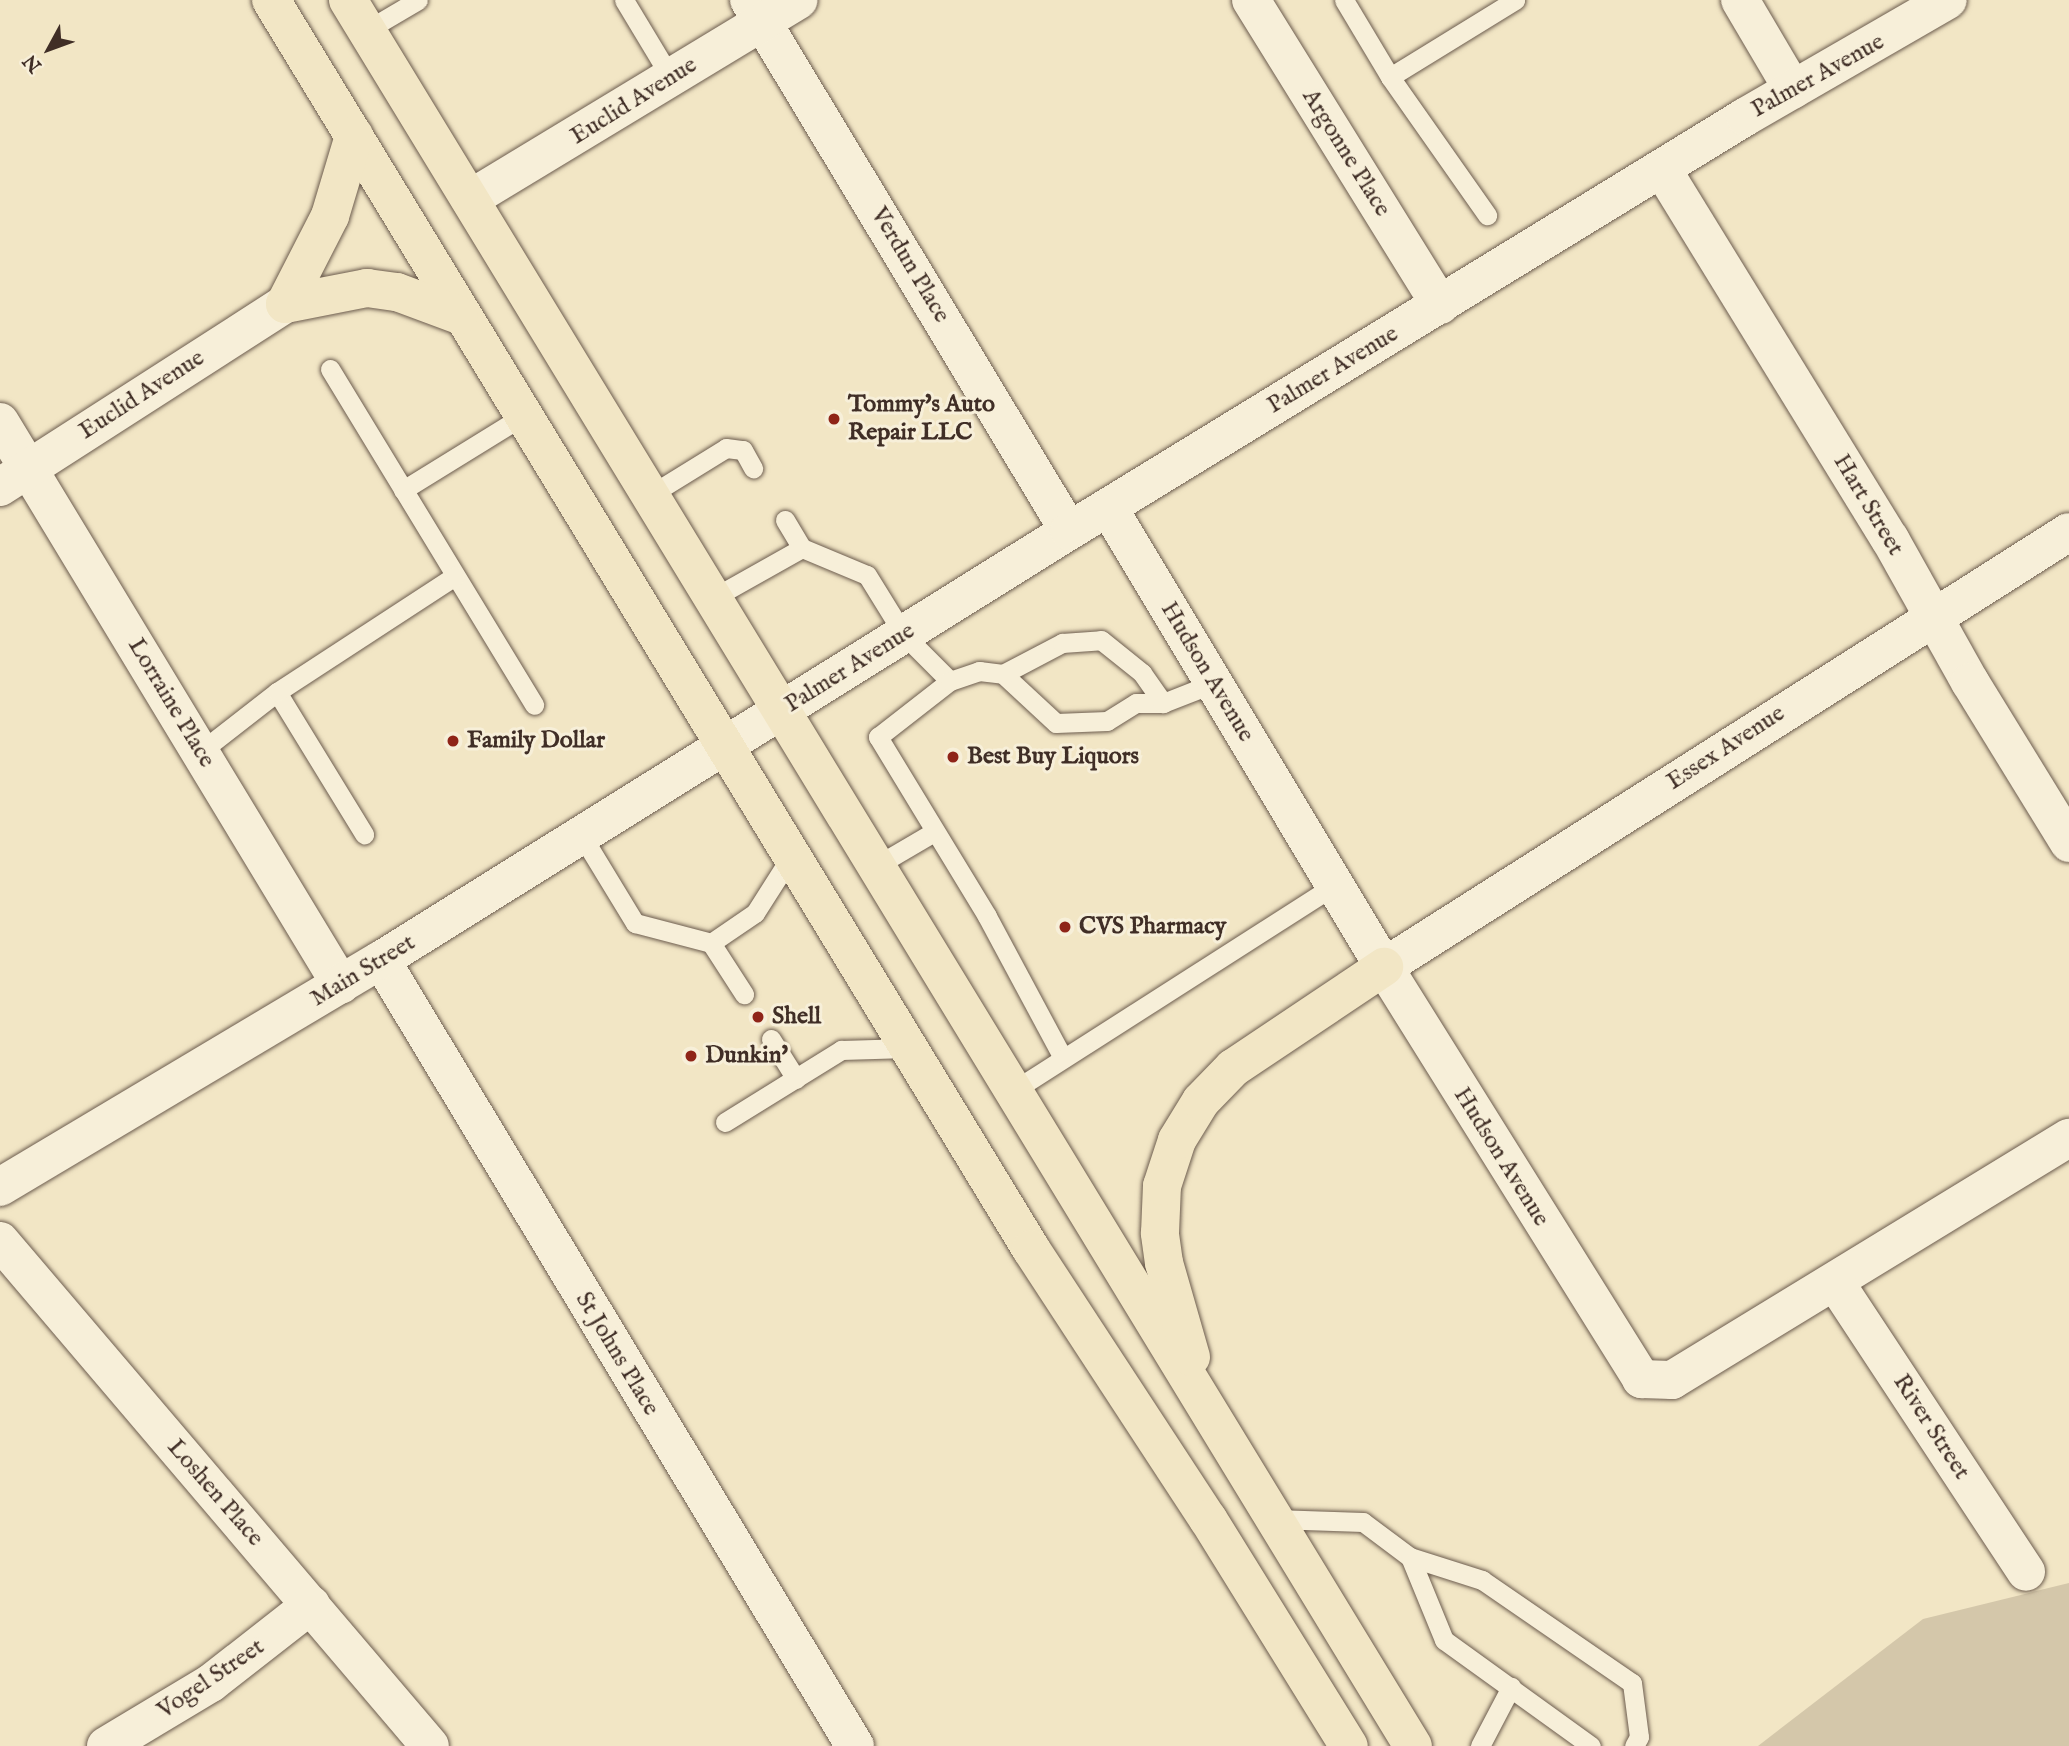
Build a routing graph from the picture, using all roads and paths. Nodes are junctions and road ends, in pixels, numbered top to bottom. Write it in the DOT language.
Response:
graph roads {
  1 [pos="271,0"];
  2 [pos="418,0"];
  3 [pos="624,0"];
  4 [pos="798,0"];
  5 [pos="1251,0"];
  6 [pos="1344,0"];
  7 [pos="1515,0"];
  8 [pos="1740,0"];
  9 [pos="1948,0"];
  10 [pos="755,11"];
  11 [pos="358,15"];
  12 [pos="1390,77"];
  13 [pos="671,78"];
  14 [pos="1793,90"];
  15 [pos="354,136"];
  16 [pos="1662,170"];
  17 [pos="470,199"];
  18 [pos="1487,215"];
  19 [pos="285,304"];
  20 [pos="1440,305"];
  21 [pos="459,315"];
  22 [pos="330,369"];
  23 [pos="521,416"];
  24 [pos="0,422"];
  25 [pos="754,468"];
  26 [pos="14,477"];
  27 [pos="403,490"];
  28 [pos="650,495"];
  29 [pos="1108,507"];
  30 [pos="785,520"];
  31 [pos="1069,531"];
  32 [pos="2069,532"];
  33 [pos="802,548"];
  34 [pos="456,576"];
  35 [pos="713,598"];
  36 [pos="1933,616"];
  37 [pos="904,635"];
  38 [pos="1003,674"];
  39 [pos="950,681"];
  40 [pos="1214,683"];
  41 [pos="277,692"];
  42 [pos="1163,703"];
  43 [pos="534,705"];
  44 [pos="782,710"];
  45 [pos="724,749"];
  46 [pos="200,752"];
  47 [pos="934,832"];
  48 [pos="364,834"];
  49 [pos="582,836"];
  50 [pos="2069,843"];
  51 [pos="790,858"];
  52 [pos="877,866"];
  53 [pos="1335,885"];
  54 [pos="711,943"];
  55 [pos="381,960"];
  56 [pos="1384,967"];
  57 [pos="341,985"];
  58 [pos="744,994"];
  59 [pos="771,1039"];
  60 [pos="908,1048"];
  61 [pos="1063,1058"];
  62 [pos="796,1079"];
  63 [pos="1013,1091"];
  64 [pos="725,1122"];
  65 [pos="2069,1138"];
  66 [pos="0,1187"];
  67 [pos="0,1241"];
  68 [pos="1835,1282"];
  69 [pos="1207,1409"];
  70 [pos="1274,1519"];
  71 [pos="1410,1557"];
  72 [pos="2026,1572"];
  73 [pos="311,1605"];
  74 [pos="1511,1687"];
  75 [pos="106,1746"];
  76 [pos="430,1746"];
  77 [pos="855,1746"];
  78 [pos="1349,1746"];
  79 [pos="1413,1746"];
  80 [pos="1480,1746"];
  81 [pos="1591,1746"];
  82 [pos="1634,1746"];
  1 -- 15 [label="highway"];
  2 -- 11 [label="lane"];
  3 -- 13 [label="lane"];
  4 -- 10 [label="street, Euclid Avenue"];
  5 -- 20 [label="street, Argonne Place"];
  6 -- 12 [label="lane"];
  7 -- 12 [label="lane"];
  8 -- 14 [label="street"];
  9 -- 14 [label="street, Palmer Avenue"];
  10 -- 13 [label="street, Euclid Avenue"];
  10 -- 31 [label="street, Verdun Place"];
  11 -- 17 [label="highway"];
  12 -- 18 [label="lane"];
  13 -- 17 [label="street, Euclid Avenue"];
  14 -- 16 [label="street, Palmer Avenue"];
  15 -- 19 [label="highway"];
  15 -- 21 [label="highway"];
  16 -- 20 [label="street, Palmer Avenue"];
  16 -- 36 [label="street, Hart Street"];
  17 -- 28 [label="highway"];
  19 -- 21 [label="highway"];
  19 -- 26 [label="street, Euclid Avenue"];
  20 -- 29 [label="street, Palmer Avenue"];
  21 -- 23 [label="highway"];
  22 -- 27 [label="lane"];
  23 -- 27 [label="lane"];
  23 -- 45 [label="highway"];
  24 -- 26 [label="street, Lorraine Place"];
  25 -- 28 [label="lane"];
  26 -- 46 [label="street, Lorraine Place"];
  27 -- 34 [label="lane"];
  28 -- 35 [label="highway"];
  29 -- 31 [label="street, Palmer Avenue"];
  29 -- 40 [label="street, Hudson Avenue"];
  30 -- 33 [label="lane"];
  31 -- 37 [label="street, Palmer Avenue"];
  32 -- 36 [label="street, Essex Avenue"];
  33 -- 35 [label="lane"];
  33 -- 37 [label="lane"];
  34 -- 41 [label="lane"];
  34 -- 43 [label="lane"];
  35 -- 44 [label="highway"];
  36 -- 50 [label="street, Hart Street"];
  36 -- 56 [label="street, Essex Avenue"];
  37 -- 39 [label="lane"];
  37 -- 44 [label="street, Palmer Avenue"];
  38 -- 39 [label="lane"];
  38 -- 42 [label="lane"];
  38 -- 42 [label="lane"];
  39 -- 47 [label="lane"];
  40 -- 42 [label="lane"];
  40 -- 53 [label="street, Hudson Avenue"];
  41 -- 46 [label="lane"];
  41 -- 48 [label="lane"];
  44 -- 45 [label="street, Palmer Avenue"];
  44 -- 52 [label="highway"];
  45 -- 49 [label="street, Main Street"];
  45 -- 51 [label="highway"];
  46 -- 57 [label="street, Lorraine Place"];
  47 -- 52 [label="lane"];
  47 -- 61 [label="lane"];
  49 -- 54 [label="lane"];
  49 -- 55 [label="street, Main Street"];
  51 -- 54 [label="lane"];
  51 -- 60 [label="highway"];
  52 -- 63 [label="highway"];
  53 -- 56 [label="street, Hudson Avenue"];
  53 -- 61 [label="lane"];
  54 -- 58 [label="lane"];
  55 -- 57 [label="street, Main Street"];
  55 -- 77 [label="street, St Johns Place"];
  56 -- 68 [label="street, Hudson Avenue"];
  56 -- 69 [label="highway"];
  57 -- 66 [label="street, Main Street"];
  59 -- 62 [label="lane"];
  60 -- 62 [label="lane"];
  60 -- 78 [label="highway"];
  61 -- 63 [label="lane"];
  62 -- 64 [label="lane"];
  63 -- 69 [label="highway"];
  65 -- 68 [label="street, Hudson Avenue"];
  67 -- 73 [label="street, Loshen Place"];
  68 -- 72 [label="street, River Street"];
  69 -- 70 [label="highway"];
  70 -- 71 [label="lane"];
  70 -- 79 [label="highway"];
  71 -- 74 [label="lane"];
  71 -- 82 [label="lane"];
  73 -- 75 [label="street, Vogel Street"];
  73 -- 76 [label="street, Loshen Place"];
  74 -- 80 [label="lane"];
  74 -- 81 [label="lane"];
}
